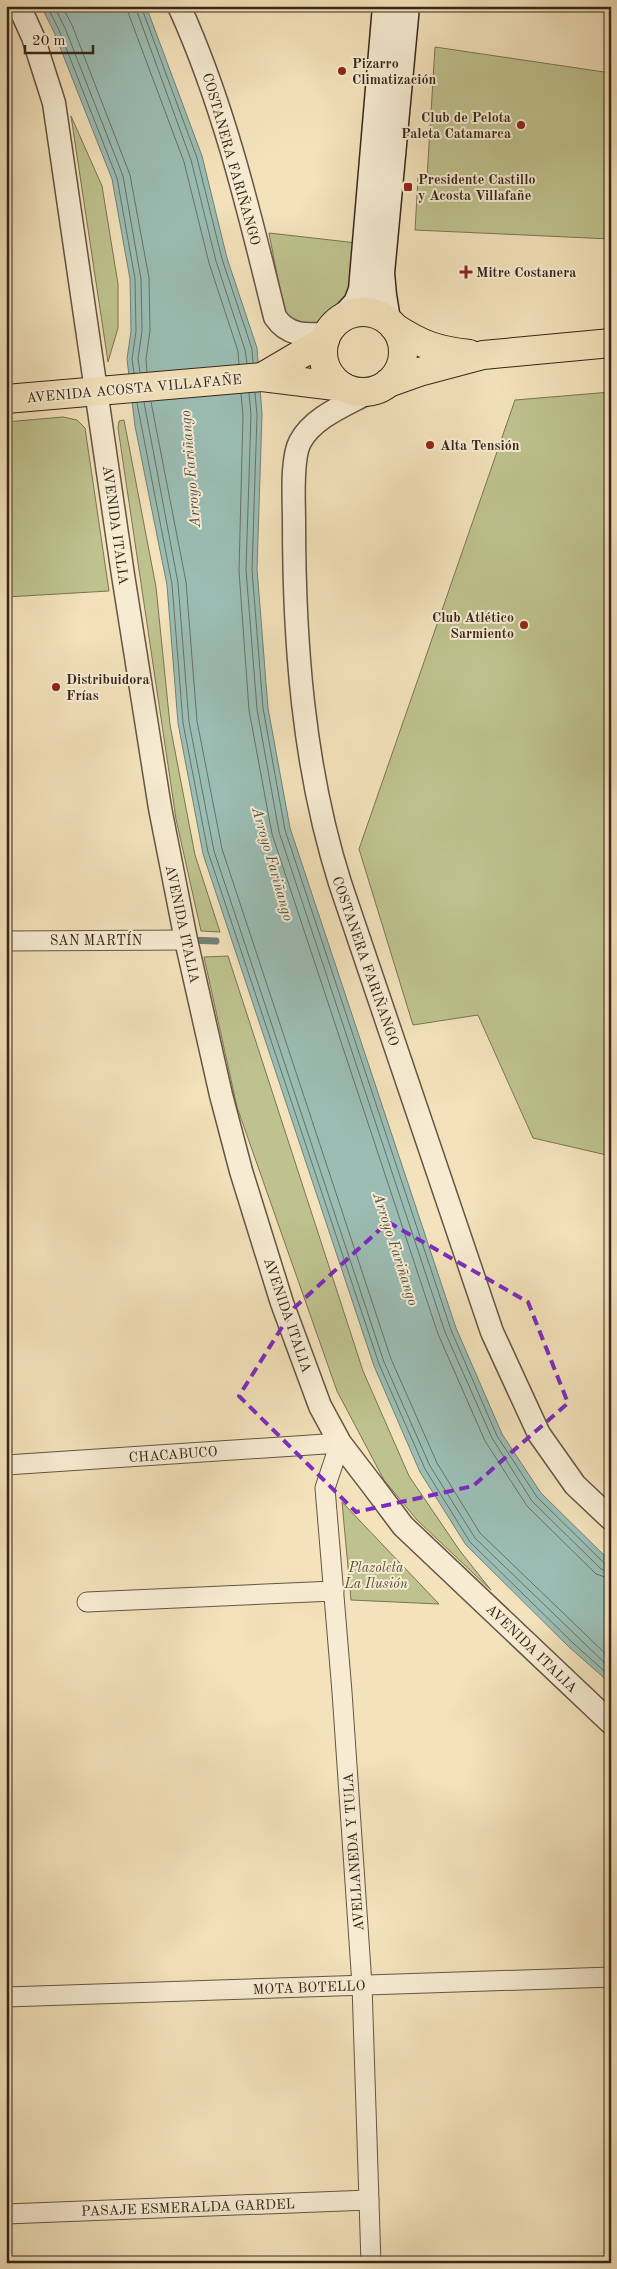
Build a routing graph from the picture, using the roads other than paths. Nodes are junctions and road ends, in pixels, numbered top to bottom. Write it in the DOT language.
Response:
graph roads {
  1 [pos="18,6"];
  2 [pos="179,6"];
  3 [pos="386,6"];
  4 [pos="406,6"];
  5 [pos="391,324"];
  6 [pos="332,330"];
  7 [pos="611,343"];
  8 [pos="483,355"];
  9 [pos="262,377"];
  10 [pos="367,387"];
  11 [pos="109,390"];
  12 [pos="6,400"];
  13 [pos="186,940"];
  14 [pos="6,941"];
  15 [pos="340,1443"];
  16 [pos="6,1465"];
  17 [pos="611,1519"];
  18 [pos="334,1591"];
  19 [pos="86,1602"];
  20 [pos="611,1723"];
  21 [pos="611,1977"];
  22 [pos="362,1985"];
  23 [pos="6,1997"];
  24 [pos="369,2200"];
  25 [pos="6,2214"];
  26 [pos="371,2263"];
  1 -- 11 [label="street, AVENIDA ITALIA"];
  2 -- 6 [label="street, COSTANERA FARIÑANGO"];
  3 -- 6 [label="main road"];
  4 -- 5 [label="main road"];
  5 -- 6 [label="main road"];
  5 -- 8 [label="main road, AVENIDA ACOSTA VILLAFAÑE"];
  5 -- 10 [label="main road"];
  6 -- 9 [label="main road, AVENIDA ACOSTA VILLAFAÑE"];
  6 -- 10 [label="main road"];
  7 -- 8 [label="main road, AVENIDA ACOSTA VILLAFAÑE"];
  8 -- 10 [label="main road, AVENIDA ACOSTA VILLAFAÑE"];
  9 -- 10 [label="main road, AVENIDA ACOSTA VILLAFAÑE"];
  9 -- 11 [label="main road, AVENIDA ACOSTA VILLAFAÑE"];
  10 -- 17 [label="street, COSTANERA FARIÑANGO"];
  11 -- 12 [label="main road, AVENIDA ACOSTA VILLAFAÑE"];
  11 -- 13 [label="street, AVENIDA ITALIA"];
  13 -- 14 [label="street, SAN MARTÍN"];
  13 -- 15 [label="street, AVENIDA ITALIA"];
  15 -- 16 [label="street, CHACABUCO"];
  15 -- 18 [label="street, AVELLANEDA Y TULA"];
  15 -- 20 [label="street, AVENIDA ITALIA"];
  18 -- 19 [label="street"];
  18 -- 22 [label="street, AVELLANEDA Y TULA"];
  21 -- 22 [label="street, MOTA BOTELLO"];
  22 -- 23 [label="street, MOTA BOTELLO"];
  22 -- 24 [label="street, AVELLANEDA Y TULA"];
  24 -- 25 [label="street, PASAJE ESMERALDA GARDEL"];
  24 -- 26 [label="street, AVELLANEDA Y TULA"];
}
